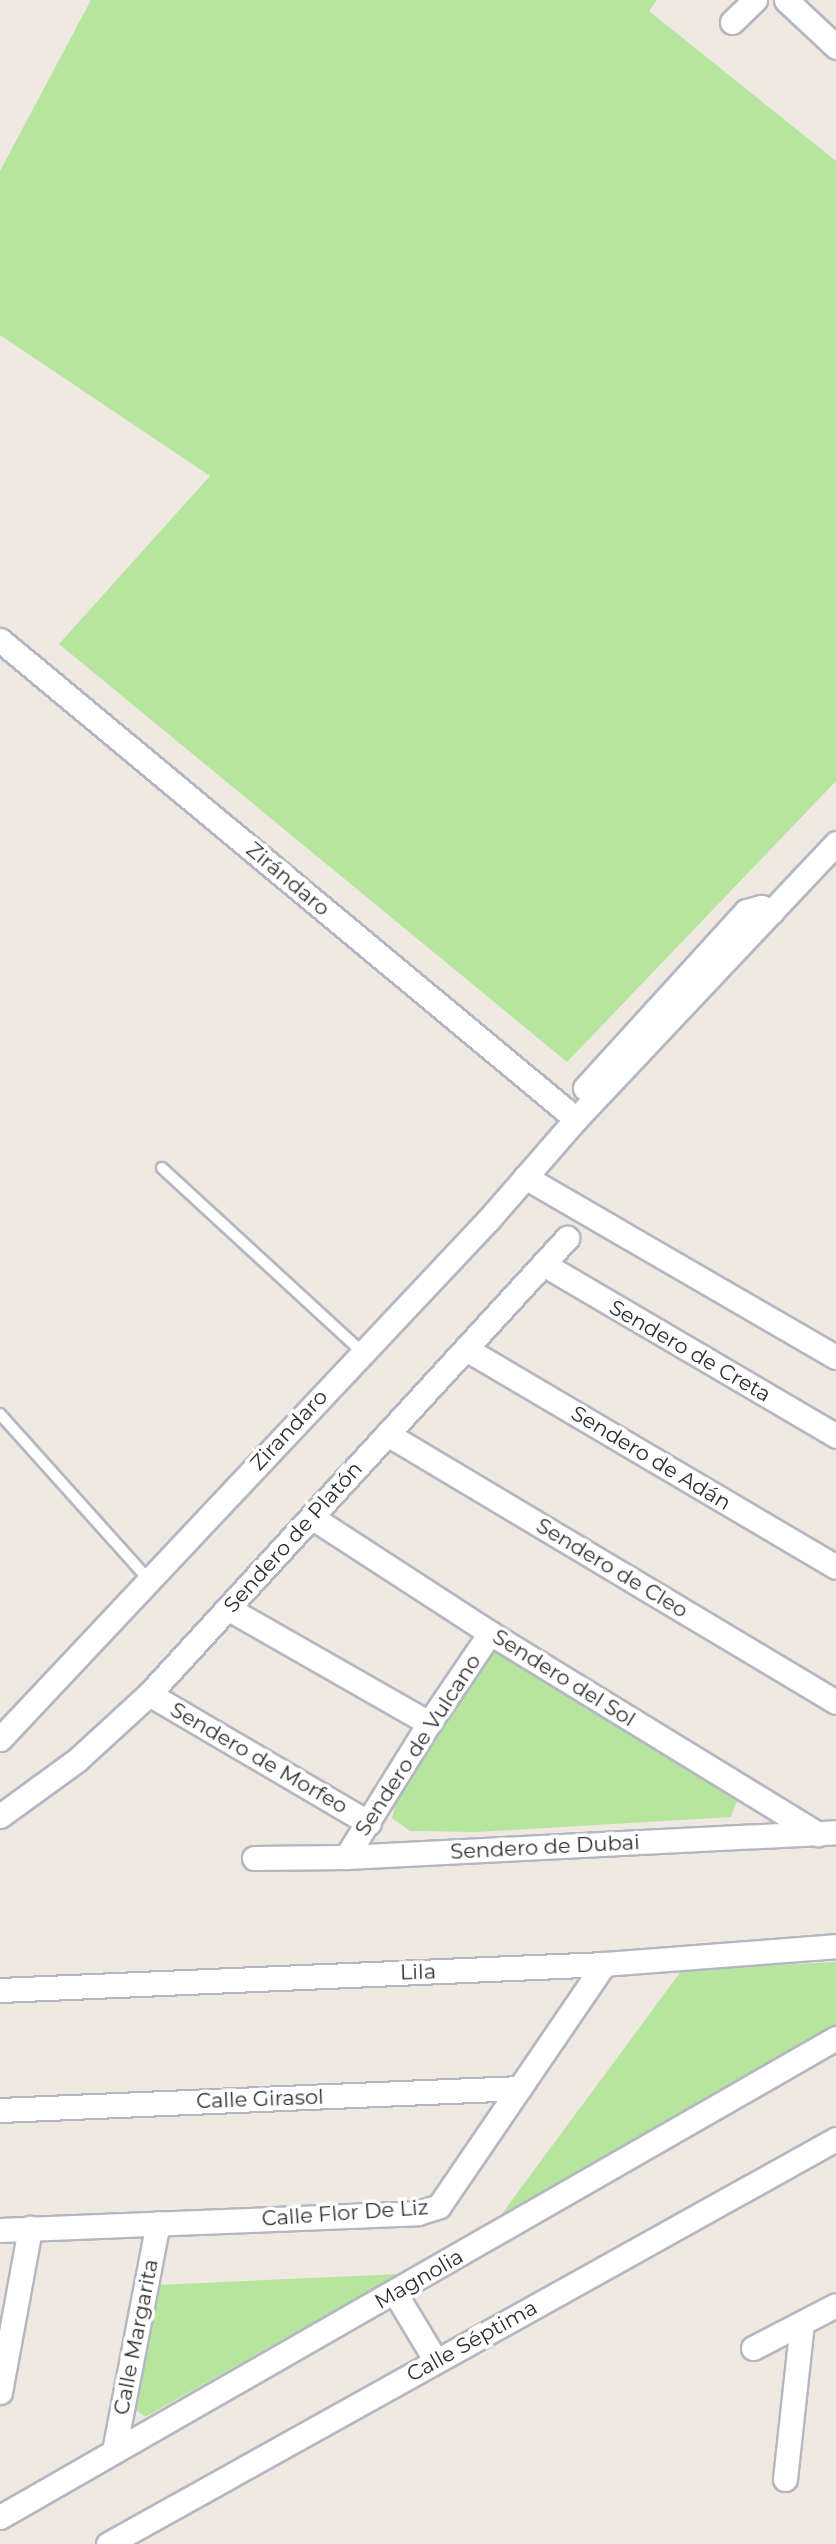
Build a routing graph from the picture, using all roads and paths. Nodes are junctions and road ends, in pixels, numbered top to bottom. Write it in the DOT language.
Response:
graph roads {
  1 [pos="755,0"];
  2 [pos="786,0"];
  3 [pos="732,22"];
  4 [pos="836,47"];
  5 [pos="0,640"];
  6 [pos="836,843"];
  7 [pos="570,1115"];
  8 [pos="162,1168"];
  9 [pos="525,1177"];
  10 [pos="568,1238"];
  11 [pos="544,1265"];
  12 [pos="466,1349"];
  13 [pos="362,1352"];
  14 [pos="836,1357"];
  15 [pos="0,1414"];
  16 [pos="387,1434"];
  17 [pos="836,1436"];
  18 [pos="313,1518"];
  19 [pos="836,1567"];
  20 [pos="149,1580"];
  21 [pos="229,1609"];
  22 [pos="490,1633"];
  23 [pos="149,1694"];
  24 [pos="836,1702"];
  25 [pos="429,1723"];
  26 [pos="0,1739"];
  27 [pos="0,1816"];
  28 [pos="369,1823"];
  29 [pos="827,1833"];
  30 [pos="346,1857"];
  31 [pos="254,1858"];
  32 [pos="836,1946"];
  33 [pos="604,1964"];
  34 [pos="0,1990"];
  35 [pos="836,2038"];
  36 [pos="520,2088"];
  37 [pos="0,2110"];
  38 [pos="836,2139"];
  39 [pos="158,2223"];
  40 [pos="30,2228"];
  41 [pos="0,2230"];
  42 [pos="395,2293"];
  43 [pos="836,2305"];
  44 [pos="802,2323"];
  45 [pos="753,2348"];
  46 [pos="436,2361"];
  47 [pos="0,2392"];
  48 [pos="114,2451"];
  49 [pos="785,2479"];
  50 [pos="0,2517"];
  51 [pos="108,2544"];
  1 -- 3 [label="street"];
  2 -- 4 [label="street"];
  5 -- 7 [label="street, Zirándaro"];
  6 -- 7 [label="street, Zirandaro"];
  7 -- 9 [label="street, Zirandaro"];
  8 -- 13 [label="lane"];
  9 -- 13 [label="street, Zirandaro"];
  9 -- 14 [label="street"];
  10 -- 11 [label="street, Sendero de Platón"];
  11 -- 12 [label="street, Sendero de Platón"];
  11 -- 17 [label="street, Sendero de Creta"];
  12 -- 16 [label="street, Sendero de Platón"];
  12 -- 19 [label="street, Sendero de Adán"];
  13 -- 20 [label="street, Zirandaro"];
  15 -- 20 [label="lane"];
  16 -- 18 [label="street, Sendero de Platón"];
  16 -- 24 [label="street, Sendero de Cleo"];
  18 -- 21 [label="street, Sendero de Platón"];
  18 -- 22 [label="street, Sendero del Sol"];
  20 -- 26 [label="street, Zirandaro"];
  21 -- 23 [label="street, Sendero de Platón"];
  21 -- 25 [label="street"];
  22 -- 25 [label="street, Sendero de Vulcano"];
  22 -- 29 [label="street, Sendero del Sol"];
  23 -- 27 [label="street, Sendero de Platón"];
  23 -- 28 [label="street, Sendero de Morfeo"];
  25 -- 28 [label="street, Sendero de Vulcano"];
  28 -- 30 [label="street, Sendero de Vulcano"];
  29 -- 30 [label="street, Sendero de Dubai"];
  30 -- 31 [label="street, Sendero de Dubai"];
  32 -- 33 [label="street, Lila"];
  33 -- 34 [label="street, Lila"];
  33 -- 36 [label="street, Calle Flor De Liz"];
  35 -- 42 [label="street, Magnolia"];
  36 -- 37 [label="street, Calle Girasol"];
  36 -- 39 [label="street, Calle Flor De Liz"];
  38 -- 46 [label="street, Calle Séptima"];
  39 -- 40 [label="street, Calle Flor De Liz"];
  39 -- 48 [label="street, Calle Margarita"];
  40 -- 41 [label="street, Calle Flor De Liz"];
  40 -- 47 [label="street"];
  42 -- 46 [label="street"];
  42 -- 48 [label="street, Magnolia"];
  43 -- 44 [label="street"];
  44 -- 45 [label="street"];
  44 -- 49 [label="street"];
  46 -- 51 [label="street, Calle Séptima"];
  48 -- 50 [label="street, Magnolia"];
}
